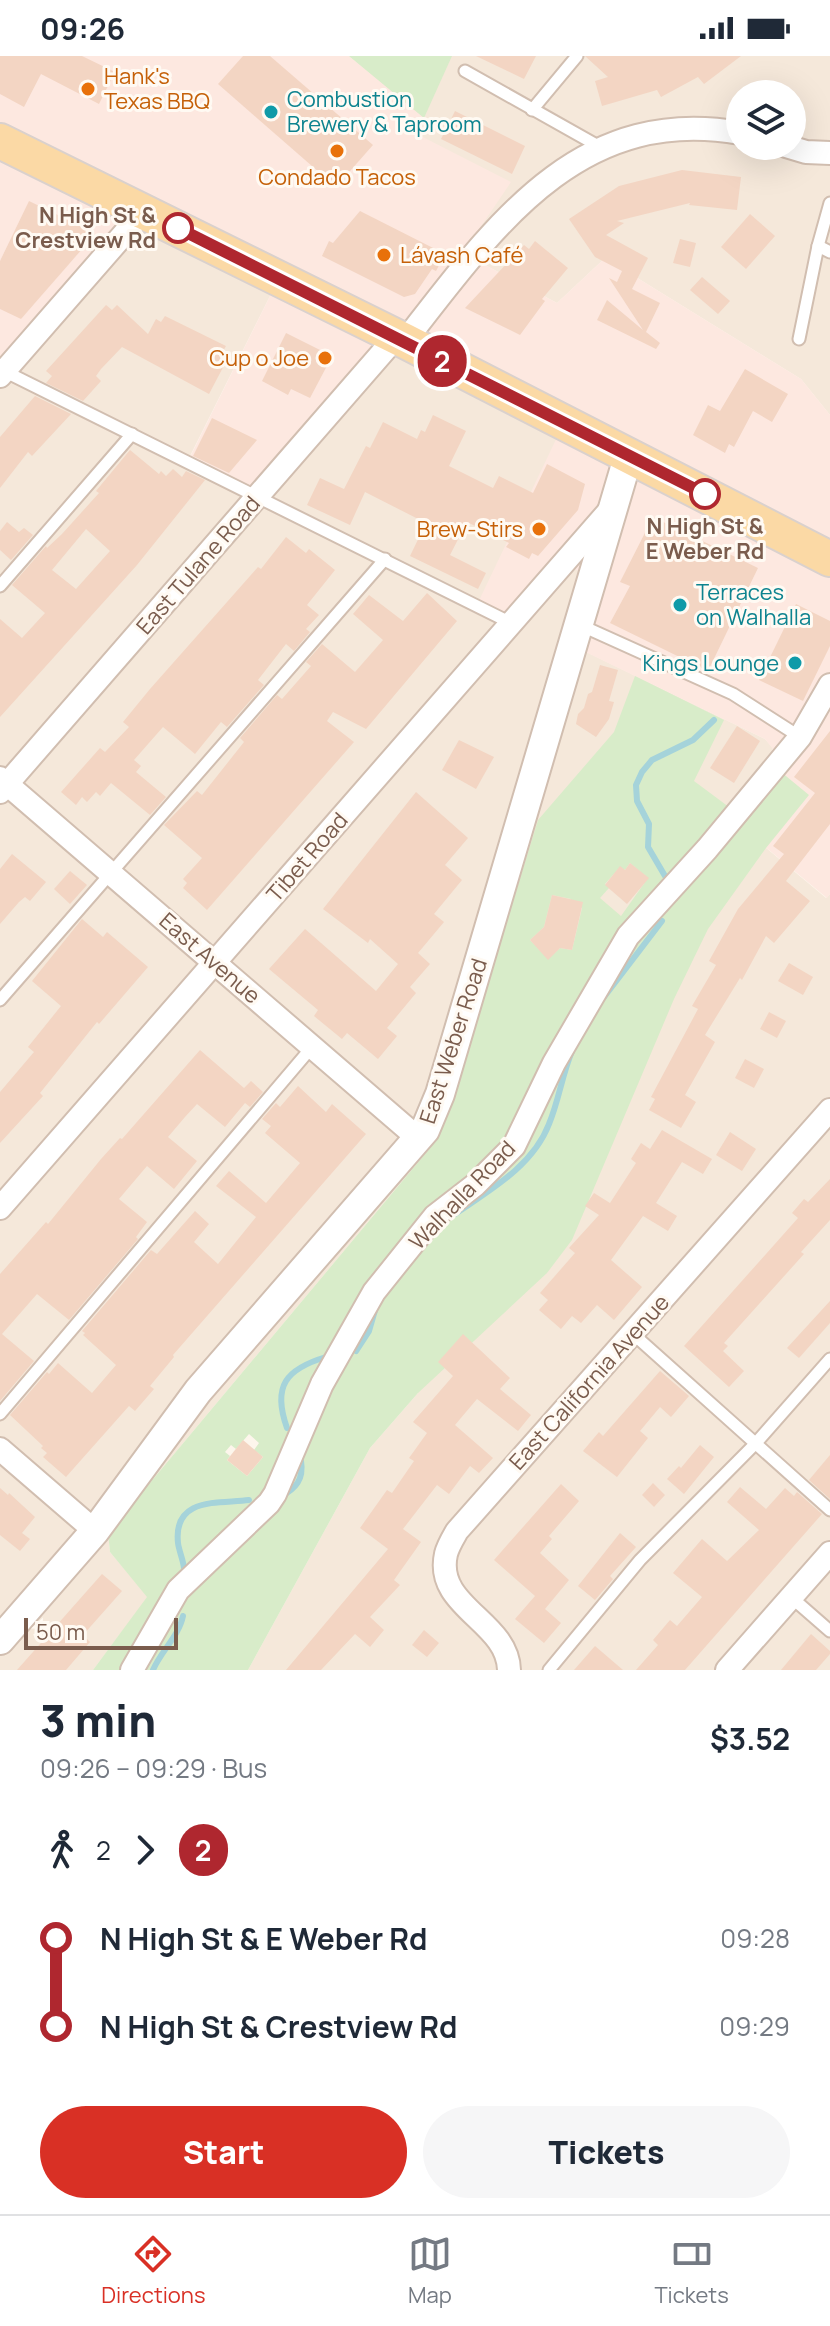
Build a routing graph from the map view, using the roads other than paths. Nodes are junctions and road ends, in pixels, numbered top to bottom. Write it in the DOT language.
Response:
graph roads {
  1 [pos="577,56"];
  2 [pos="465,71"];
  3 [pos="532,110"];
  4 [pos="726,131"];
  5 [pos="0,141"];
  6 [pos="600,147"];
  7 [pos="806,152"];
  8 [pos="830,153"];
  9 [pos="830,203"];
  10 [pos="144,211"];
  11 [pos="818,246"];
  12 [pos="830,252"];
  13 [pos="400,339"];
  14 [pos="799,339"];
  15 [pos="1,372"];
  16 [pos="132,434"];
  17 [pos="629,454"];
  18 [pos="258,497"];
  19 [pos="613,507"];
  20 [pos="385,559"];
  21 [pos="830,559"];
  22 [pos="0,586"];
  23 [pos="511,623"];
  24 [pos="579,624"];
  25 [pos="830,685"];
  26 [pos="800,737"];
  27 [pos="2,785"];
  28 [pos="112,872"];
  29 [pos="215,962"];
  30 [pos="0,1000"];
  31 [pos="312,1047"];
  32 [pos="830,1110"];
  33 [pos="419,1139"];
  34 [pos="0,1208"];
  35 [pos="632,1333"];
  36 [pos="830,1359"];
  37 [pos="0,1414"];
  38 [pos="756,1443"];
  39 [pos="0,1449"];
  40 [pos="830,1510"];
  41 [pos="95,1531"];
  42 [pos="830,1553"];
  43 [pos="791,1597"];
  44 [pos="830,1631"];
  45 [pos="0,1640"];
  46 [pos="132,1670"];
  47 [pos="509,1670"];
  48 [pos="549,1670"];
  49 [pos="727,1670"];
  1 -- 3 [label="lane"];
  2 -- 3 [label="lane"];
  3 -- 6 [label="lane"];
  4 -- 6 [label="street, East Tulane Road"];
  5 -- 10 [label="main road"];
  6 -- 13 [label="street, East Tulane Road"];
  7 -- 8 [label="street"];
  9 -- 11 [label="lane"];
  10 -- 13 [label="main road"];
  10 -- 15 [label="street"];
  11 -- 12 [label="lane"];
  11 -- 14 [label="lane"];
  13 -- 17 [label="main road"];
  13 -- 18 [label="street, East Tulane Road"];
  15 -- 16 [label="lane"];
  16 -- 18 [label="lane"];
  16 -- 22 [label="lane"];
  17 -- 19 [label="street, East Weber Road"];
  17 -- 21 [label="main road"];
  18 -- 20 [label="lane"];
  18 -- 27 [label="street, East Tulane Road"];
  19 -- 23 [label="street, Tibet Road"];
  19 -- 24 [label="street, East Weber Road"];
  20 -- 23 [label="lane"];
  20 -- 28 [label="lane"];
  23 -- 29 [label="street, Tibet Road"];
  24 -- 26 [label="lane"];
  24 -- 33 [label="street, East Weber Road"];
  25 -- 26 [label="street, Walhalla Road"];
  26 -- 46 [label="street, Walhalla Road"];
  27 -- 28 [label="street, East Avenue"];
  28 -- 29 [label="street, East Avenue"];
  28 -- 30 [label="lane"];
  29 -- 31 [label="street, East Avenue"];
  29 -- 34 [label="street, Tibet Road"];
  31 -- 33 [label="street, East Avenue"];
  31 -- 37 [label="lane"];
  32 -- 35 [label="street, East California Avenue"];
  33 -- 41 [label="street, East Weber Road"];
  35 -- 38 [label="lane"];
  35 -- 47 [label="street, East California Avenue"];
  36 -- 38 [label="lane"];
  38 -- 40 [label="lane"];
  38 -- 48 [label="lane"];
  39 -- 41 [label="street"];
  41 -- 45 [label="street, East Weber Road"];
  42 -- 43 [label="street"];
  43 -- 44 [label="lane"];
  43 -- 49 [label="street"];
}
